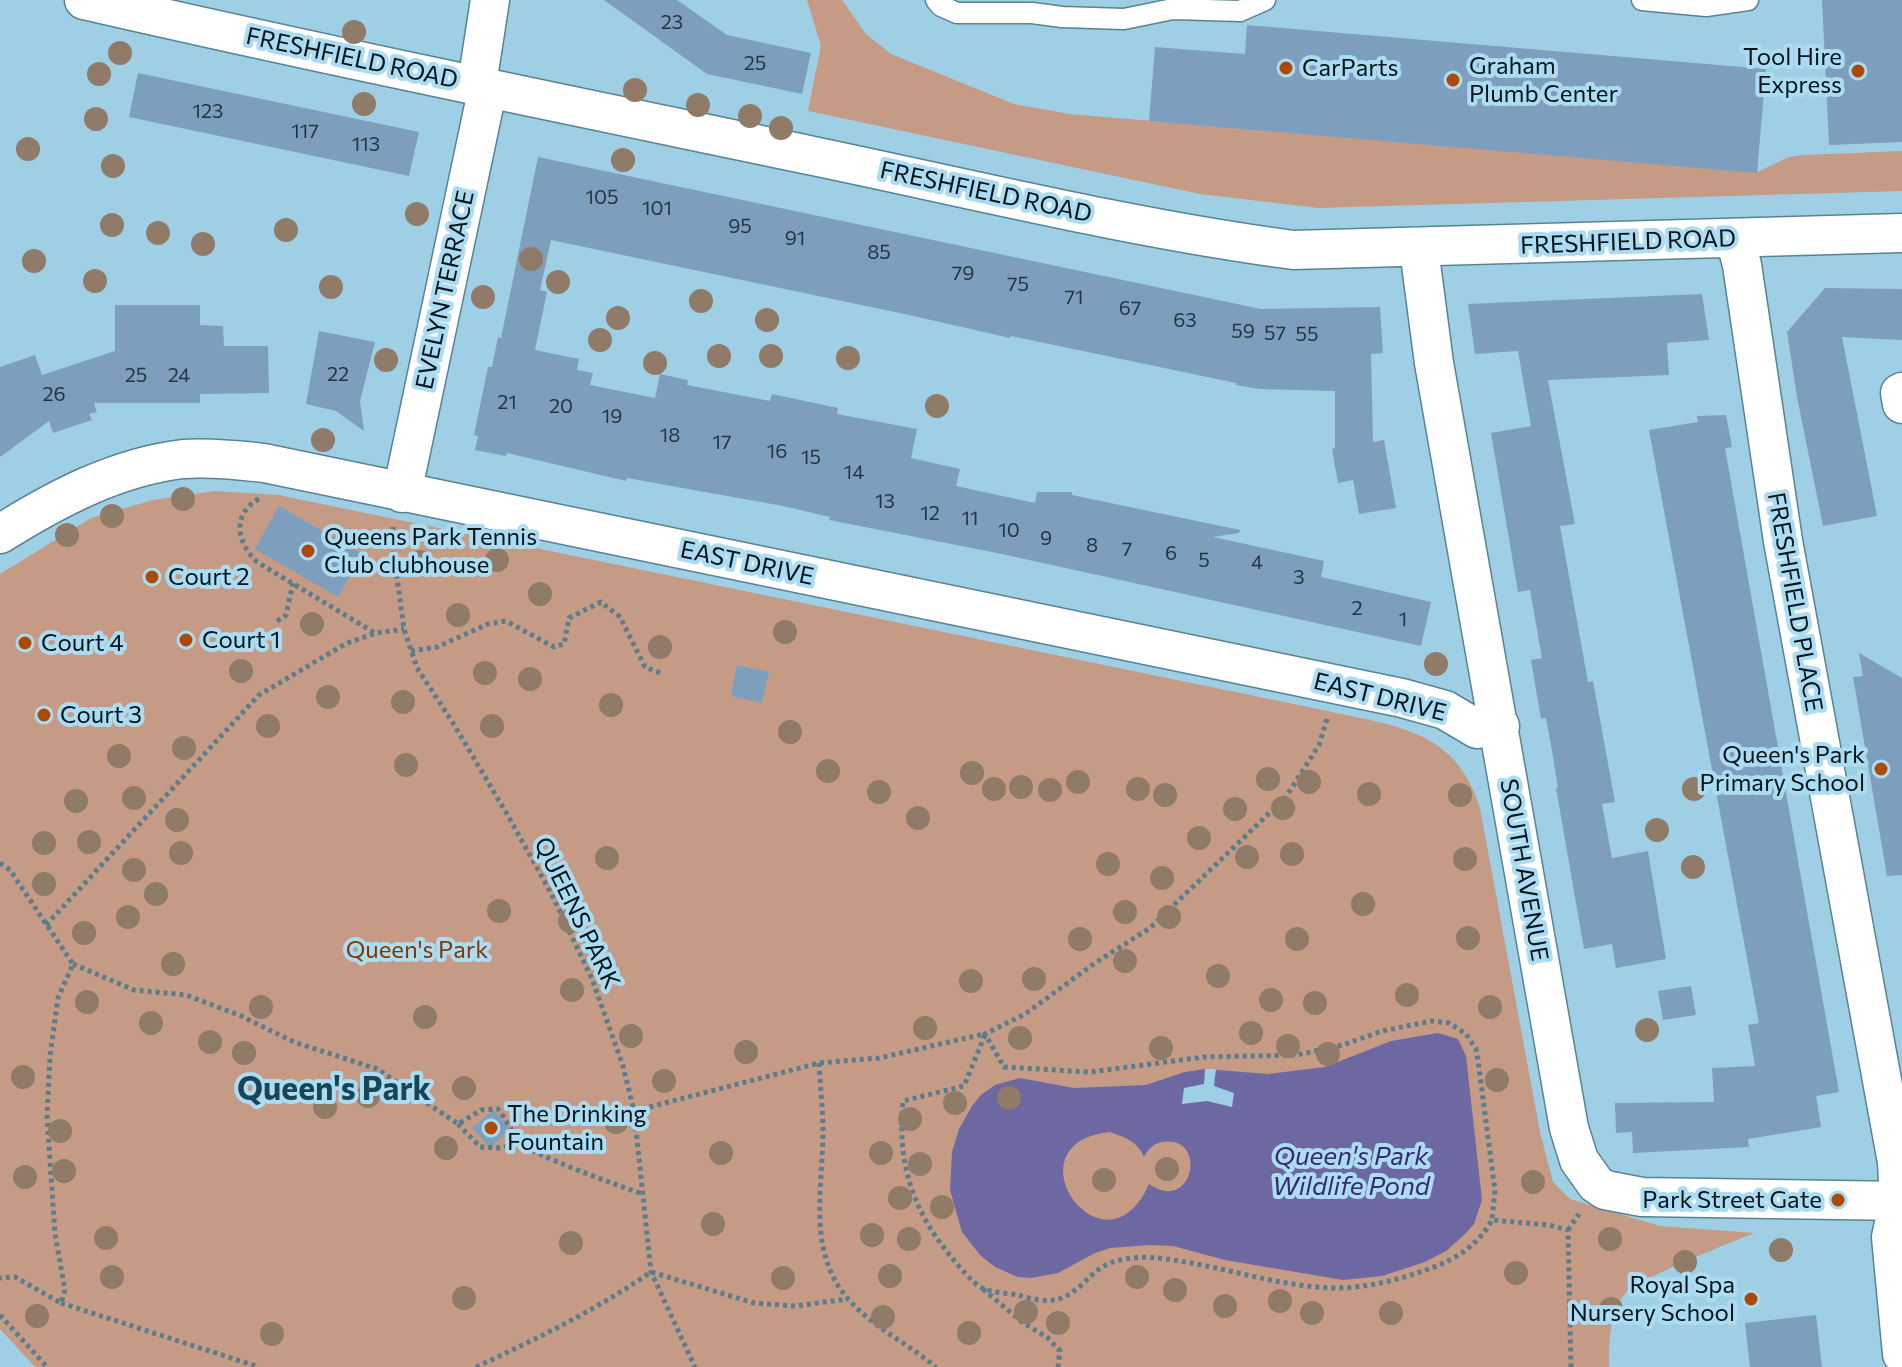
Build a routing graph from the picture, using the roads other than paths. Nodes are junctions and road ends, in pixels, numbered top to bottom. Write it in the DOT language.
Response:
graph roads {
  1 [pos="84,0"];
  2 [pos="490,0"];
  3 [pos="936,0"];
  4 [pos="1265,0"];
  5 [pos="1642,0"];
  6 [pos="1748,0"];
  7 [pos="137,6"];
  8 [pos="482,86"];
  9 [pos="1902,233"];
  10 [pos="1735,238"];
  11 [pos="1419,249"];
  12 [pos="1902,392"];
  13 [pos="1902,404"];
  14 [pos="402,493"];
  15 [pos="0,534"];
  16 [pos="1500,726"];
  17 [pos="1900,1201"];
  18 [pos="1902,1354"];
  1 -- 7 [label="street, FRESHFIELD ROAD"];
  2 -- 8 [label="street, EVELYN TERRACE"];
  3 -- 4 [label="lane"];
  5 -- 6 [label="lane"];
  7 -- 8 [label="street, FRESHFIELD ROAD"];
  8 -- 11 [label="street, FRESHFIELD ROAD"];
  8 -- 14 [label="street, EVELYN TERRACE"];
  9 -- 10 [label="street, FRESHFIELD ROAD"];
  10 -- 11 [label="street, FRESHFIELD ROAD"];
  10 -- 17 [label="street, FRESHFIELD PLACE"];
  11 -- 16 [label="street, SOUTH AVENUE"];
  12 -- 13 [label="street"];
  14 -- 15 [label="street, EAST DRIVE"];
  14 -- 16 [label="street, EAST DRIVE"];
  16 -- 17 [label="street, SOUTH AVENUE"];
  17 -- 18 [label="street, FRESHFIELD PLACE"];
}
